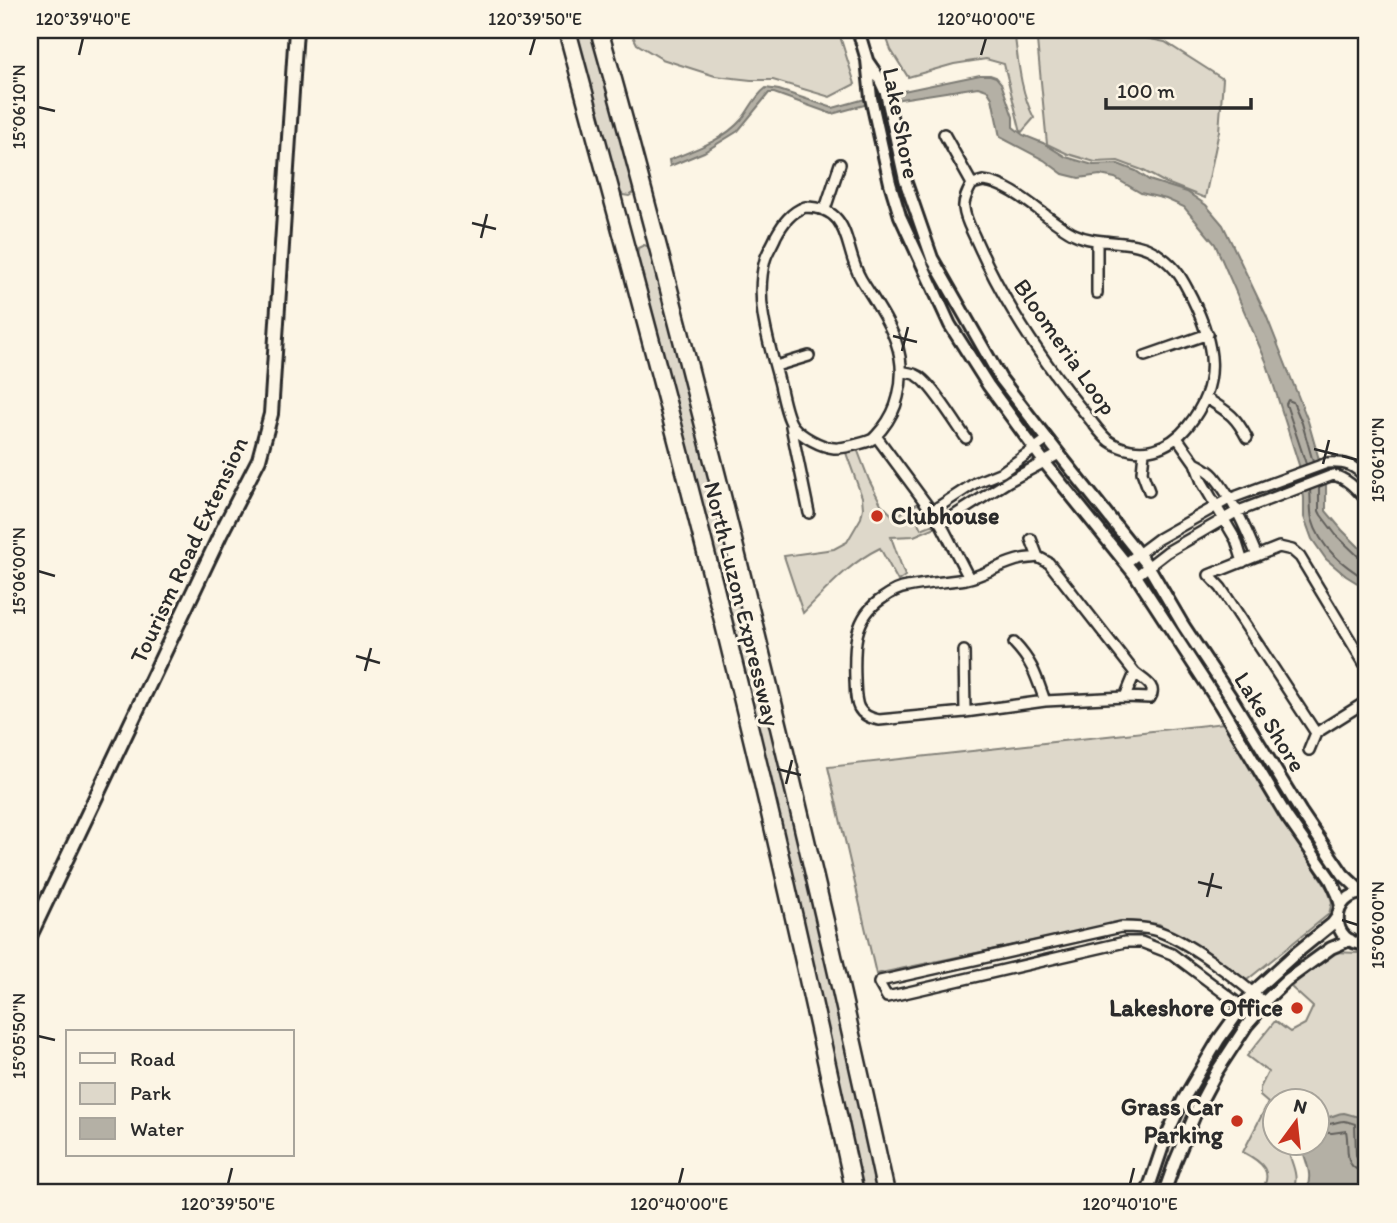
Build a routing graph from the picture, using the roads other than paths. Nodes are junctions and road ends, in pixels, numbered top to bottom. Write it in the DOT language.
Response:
graph roads {
  1 [pos="296,30"];
  2 [pos="567,30"];
  3 [pos="599,30"];
  4 [pos="610,30"];
  5 [pos="859,30"];
  6 [pos="867,60"];
  7 [pos="621,109"];
  8 [pos="944,134"];
  9 [pos="840,164"];
  10 [pos="972,184"];
  11 [pos="825,209"];
  12 [pos="1097,241"];
  13 [pos="1097,293"];
  14 [pos="1208,334"];
  15 [pos="809,356"];
  16 [pos="1145,356"];
  17 [pos="775,366"];
  18 [pos="902,371"];
  19 [pos="1206,398"];
  20 [pos="791,424"];
  21 [pos="876,436"];
  22 [pos="966,438"];
  23 [pos="1247,438"];
  24 [pos="1048,439"];
  25 [pos="1178,439"];
  26 [pos="1036,449"];
  27 [pos="1144,452"];
  28 [pos="1059,454"];
  29 [pos="1340,462"];
  30 [pos="1045,463"];
  31 [pos="1195,463"];
  32 [pos="1002,472"];
  33 [pos="1337,476"];
  34 [pos="1367,479"];
  35 [pos="1007,482"];
  36 [pos="1149,491"];
  37 [pos="1229,499"];
  38 [pos="1367,501"];
  39 [pos="1216,506"];
  40 [pos="932,511"];
  41 [pos="1236,512"];
  42 [pos="809,513"];
  43 [pos="1224,519"];
  44 [pos="942,524"];
  45 [pos="1031,539"];
  46 [pos="1139,554"];
  47 [pos="1257,556"];
  48 [pos="1038,557"];
  49 [pos="1243,562"];
  50 [pos="1126,563"];
  51 [pos="1149,567"];
  52 [pos="1136,576"];
  53 [pos="969,578"];
  54 [pos="1014,643"];
  55 [pos="964,651"];
  56 [pos="1367,668"];
  57 [pos="1135,673"];
  58 [pos="1125,697"];
  59 [pos="1045,701"];
  60 [pos="1367,701"];
  61 [pos="965,712"];
  62 [pos="1316,733"];
  63 [pos="1309,750"];
  64 [pos="1365,893"];
  65 [pos="1339,911"];
  66 [pos="1121,927"];
  67 [pos="30,936"];
  68 [pos="1350,940"];
  69 [pos="1125,942"];
  70 [pos="1367,944"];
  71 [pos="1253,992"];
  72 [pos="1264,1002"];
  73 [pos="1239,1012"];
  74 [pos="1251,1021"];
  75 [pos="1166,1137"];
  76 [pos="1183,1143"];
  77 [pos="855,1193"];
  78 [pos="886,1193"];
  79 [pos="1147,1193"];
  80 [pos="1164,1193"];
  1 -- 67 [label="main road, Tourism Road Extension"];
  2 -- 77 [label="highway, North Luzon Expressway"];
  3 -- 7 [label="highway, North Luzon Expressway"];
  4 -- 7 [label="highway"];
  5 -- 6 [label="street"];
  6 -- 24 [label="street, Lake Shore"];
  6 -- 26 [label="street, Lake Shore"];
  7 -- 78 [label="highway, North Luzon Expressway"];
  8 -- 10 [label="street"];
  9 -- 11 [label="street"];
  10 -- 12 [label="street"];
  10 -- 27 [label="street, Bloomeria Loop"];
  11 -- 17 [label="street"];
  11 -- 18 [label="street"];
  12 -- 13 [label="street"];
  12 -- 14 [label="street"];
  14 -- 16 [label="street"];
  14 -- 19 [label="street"];
  15 -- 17 [label="street"];
  17 -- 20 [label="street"];
  18 -- 21 [label="street"];
  18 -- 22 [label="street"];
  19 -- 23 [label="street"];
  19 -- 25 [label="street"];
  20 -- 21 [label="street"];
  20 -- 42 [label="street"];
  21 -- 40 [label="street"];
  24 -- 26 [label="street"];
  24 -- 28 [label="street, Lake Shore"];
  25 -- 27 [label="street"];
  25 -- 31 [label="street"];
  26 -- 30 [label="street, Lake Shore"];
  26 -- 32 [label="street"];
  27 -- 36 [label="street"];
  28 -- 30 [label="street"];
  28 -- 46 [label="street, Lake Shore"];
  29 -- 33 [label="street"];
  29 -- 34 [label="street"];
  29 -- 37 [label="street"];
  30 -- 35 [label="street"];
  30 -- 50 [label="street, Lake Shore"];
  31 -- 37 [label="street"];
  31 -- 39 [label="street"];
  32 -- 35 [label="street"];
  32 -- 40 [label="street"];
  33 -- 38 [label="street"];
  33 -- 41 [label="street"];
  35 -- 44 [label="street"];
  37 -- 39 [label="street"];
  37 -- 41 [label="street"];
  39 -- 43 [label="street"];
  39 -- 46 [label="street"];
  40 -- 44 [label="street"];
  41 -- 43 [label="street"];
  41 -- 47 [label="street"];
  43 -- 49 [label="street"];
  43 -- 51 [label="street"];
  44 -- 53 [label="street"];
  45 -- 48 [label="street"];
  46 -- 50 [label="street"];
  46 -- 51 [label="street, Lake Shore"];
  47 -- 49 [label="street"];
  47 -- 56 [label="street"];
  48 -- 53 [label="street"];
  48 -- 57 [label="street"];
  49 -- 62 [label="street"];
  50 -- 52 [label="street, Lake Shore"];
  51 -- 52 [label="street"];
  51 -- 64 [label="street, Lake Shore"];
  52 -- 65 [label="street, Lake Shore"];
  53 -- 61 [label="street"];
  54 -- 59 [label="street"];
  55 -- 61 [label="street"];
  57 -- 58 [label="street"];
  57 -- 58 [label="street"];
  58 -- 59 [label="street"];
  59 -- 61 [label="street"];
  60 -- 62 [label="street"];
  62 -- 63 [label="street"];
  64 -- 65 [label="street"];
  65 -- 68 [label="street, Lake Shore"];
  65 -- 71 [label="street"];
  66 -- 69 [label="street"];
  66 -- 69 [label="street"];
  66 -- 71 [label="street"];
  68 -- 70 [label="street"];
  68 -- 72 [label="street"];
  69 -- 73 [label="street"];
  71 -- 72 [label="street"];
  71 -- 73 [label="street"];
  72 -- 74 [label="street"];
  73 -- 74 [label="street"];
  73 -- 75 [label="street"];
  74 -- 76 [label="street"];
  75 -- 76 [label="street"];
  75 -- 79 [label="street"];
  76 -- 80 [label="street"];
}
